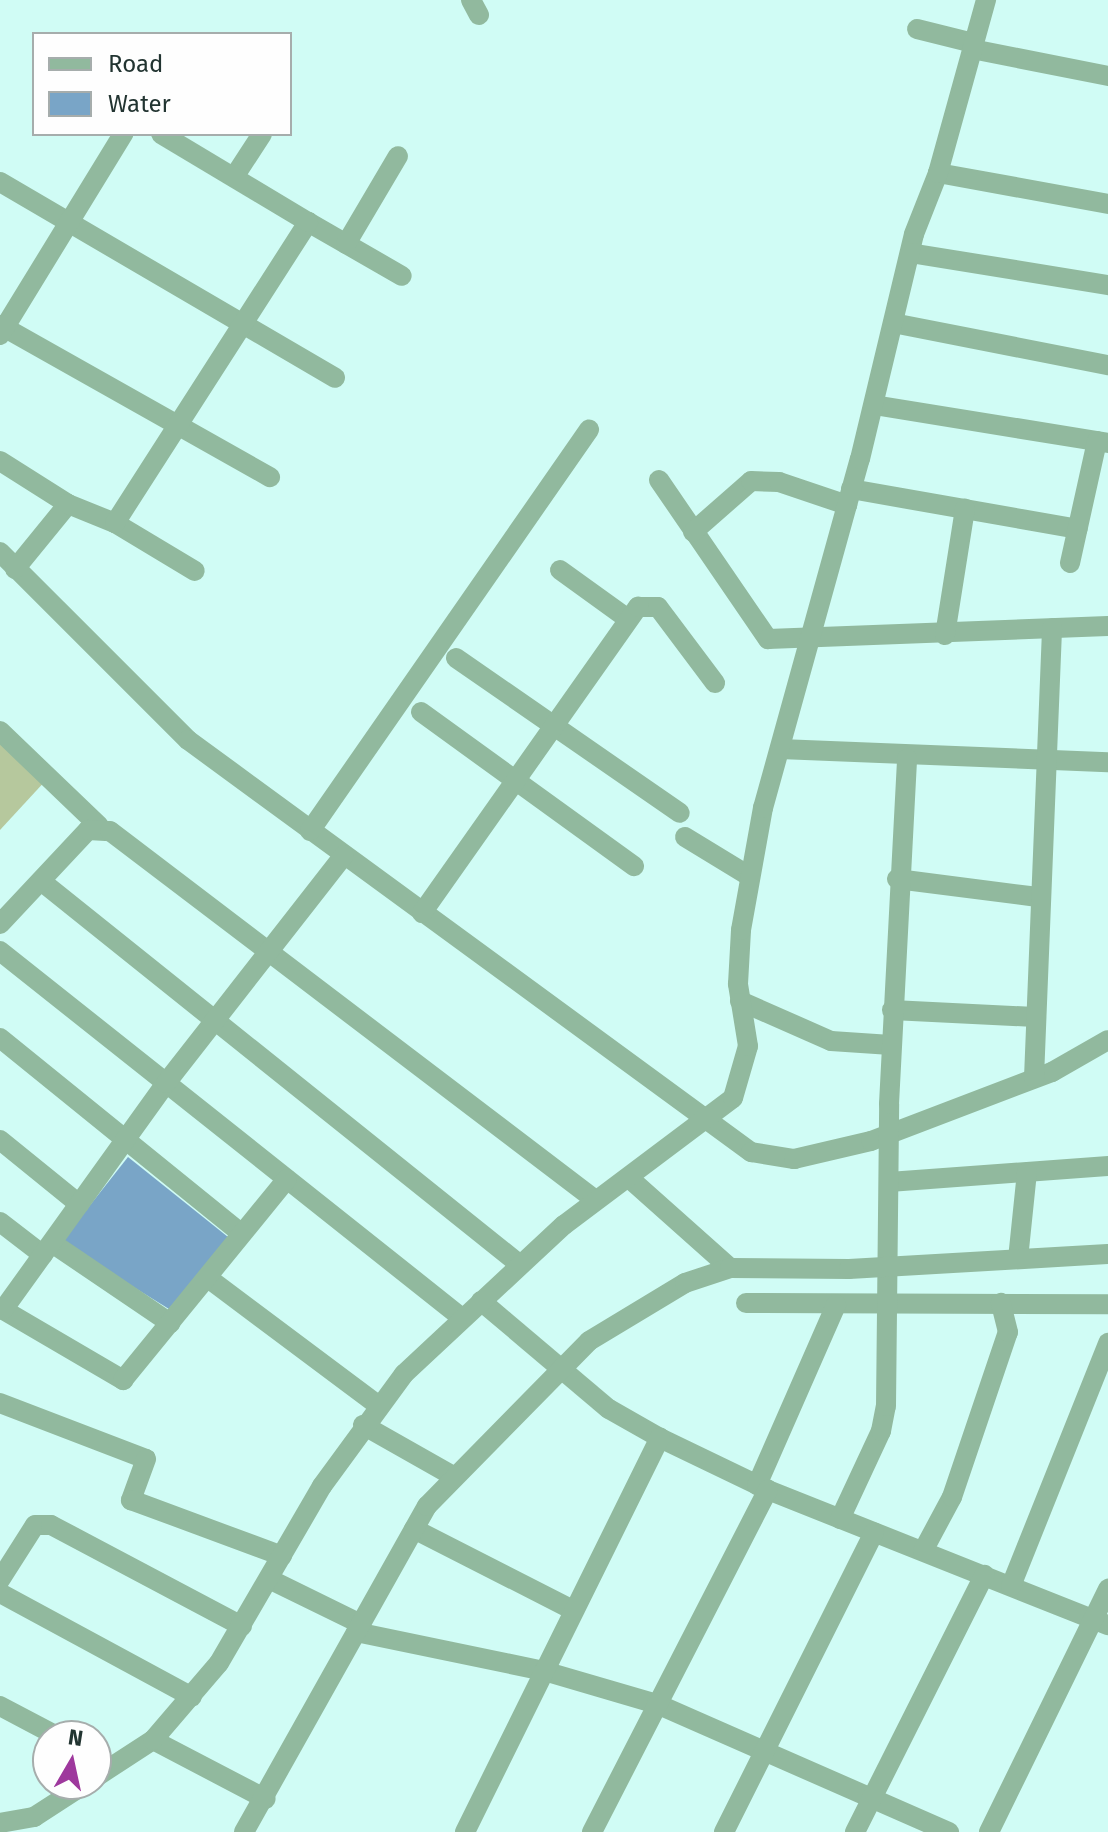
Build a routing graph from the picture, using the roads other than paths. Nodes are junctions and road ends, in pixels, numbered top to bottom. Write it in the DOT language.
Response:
graph roads {
  1 [pos="986,0"];
  2 [pos="917,29"];
  3 [pos="972,46"];
  4 [pos="1108,76"];
  5 [pos="122,136"];
  6 [pos="164,136"];
  7 [pos="261,136"];
  8 [pos="398,156"];
  9 [pos="938,173"];
  10 [pos="234,177"];
  11 [pos="0,182"];
  12 [pos="1108,204"];
  13 [pos="308,222"];
  14 [pos="67,225"];
  15 [pos="346,244"];
  16 [pos="910,253"];
  17 [pos="402,276"];
  18 [pos="1108,285"];
  19 [pos="893,323"];
  20 [pos="246,327"];
  21 [pos="2,329"];
  22 [pos="1108,365"];
  23 [pos="335,378"];
  24 [pos="874,405"];
  25 [pos="182,426"];
  26 [pos="589,429"];
  27 [pos="1102,442"];
  28 [pos="0,461"];
  29 [pos="270,477"];
  30 [pos="659,480"];
  31 [pos="849,497"];
  32 [pos="68,504"];
  33 [pos="965,509"];
  34 [pos="115,523"];
  35 [pos="1077,529"];
  36 [pos="693,532"];
  37 [pos="0,552"];
  38 [pos="1070,563"];
  39 [pos="15,569"];
  40 [pos="560,570"];
  41 [pos="195,571"];
  42 [pos="628,619"];
  43 [pos="1108,626"];
  44 [pos="1052,628"];
  45 [pos="945,635"];
  46 [pos="808,638"];
  47 [pos="456,658"];
  48 [pos="715,683"];
  49 [pos="421,712"];
  50 [pos="552,726"];
  51 [pos="0,731"];
  52 [pos="780,749"];
  53 [pos="907,758"];
  54 [pos="1048,760"];
  55 [pos="1108,762"];
  56 [pos="515,780"];
  57 [pos="680,813"];
  58 [pos="99,826"];
  59 [pos="310,831"];
  60 [pos="685,837"];
  61 [pos="344,855"];
  62 [pos="634,866"];
  63 [pos="749,876"];
  64 [pos="897,879"];
  65 [pos="41,881"];
  66 [pos="1038,897"];
  67 [pos="422,913"];
  68 [pos="0,924"];
  69 [pos="0,951"];
  70 [pos="267,955"];
  71 [pos="740,1001"];
  72 [pos="892,1010"];
  73 [pos="1035,1017"];
  74 [pos="215,1020"];
  75 [pos="0,1038"];
  76 [pos="1108,1040"];
  77 [pos="891,1045"];
  78 [pos="1034,1078"];
  79 [pos="166,1083"];
  80 [pos="706,1123"];
  81 [pos="890,1134"];
  82 [pos="0,1140"];
  83 [pos="124,1142"];
  84 [pos="1108,1166"];
  85 [pos="1027,1172"];
  86 [pos="629,1178"];
  87 [pos="287,1179"];
  88 [pos="889,1182"];
  89 [pos="594,1199"];
  90 [pos="79,1204"];
  91 [pos="0,1222"];
  92 [pos="242,1234"];
  93 [pos="47,1249"];
  94 [pos="1108,1254"];
  95 [pos="1018,1259"];
  96 [pos="519,1264"];
  97 [pos="888,1267"];
  98 [pos="730,1268"];
  99 [pos="208,1278"];
  100 [pos="481,1301"];
  101 [pos="746,1303"];
  102 [pos="1001,1303"];
  103 [pos="1108,1304"];
  104 [pos="836,1305"];
  105 [pos="886,1305"];
  106 [pos="2,1309"];
  107 [pos="462,1318"];
  108 [pos="170,1323"];
  109 [pos="1108,1343"];
  110 [pos="559,1368"];
  111 [pos="0,1403"];
  112 [pos="378,1405"];
  113 [pos="363,1425"];
  114 [pos="660,1438"];
  115 [pos="453,1476"];
  116 [pos="762,1488"];
  117 [pos="840,1519"];
  118 [pos="414,1529"];
  119 [pos="874,1532"];
  120 [pos="923,1551"];
  121 [pos="282,1556"];
  122 [pos="984,1575"];
  123 [pos="269,1579"];
  124 [pos="0,1580"];
  125 [pos="1011,1586"];
  126 [pos="1108,1589"];
  127 [pos="0,1593"];
  128 [pos="573,1610"];
  129 [pos="1102,1623"];
  130 [pos="242,1626"];
  131 [pos="358,1628"];
  132 [pos="544,1671"];
  133 [pos="192,1697"];
  134 [pos="657,1704"];
  135 [pos="0,1706"];
  136 [pos="32,1723"];
  137 [pos="153,1740"];
  138 [pos="765,1751"];
  139 [pos="112,1758"];
  140 [pos="872,1798"];
  141 [pos="266,1799"];
  142 [pos="64,1800"];
  143 [pos="0,1823"];
  144 [pos="32,1824"];
  145 [pos="244,1832"];
  146 [pos="465,1832"];
  147 [pos="592,1832"];
  148 [pos="724,1832"];
  149 [pos="855,1832"];
  150 [pos="949,1832"];
  151 [pos="989,1832"];
  1 -- 3 [label="street"];
  2 -- 3 [label="street"];
  3 -- 4 [label="street"];
  3 -- 9 [label="street"];
  5 -- 14 [label="street"];
  6 -- 10 [label="street"];
  7 -- 10 [label="street"];
  8 -- 15 [label="street"];
  9 -- 12 [label="street"];
  9 -- 16 [label="street"];
  10 -- 13 [label="street"];
  11 -- 14 [label="street"];
  13 -- 15 [label="street"];
  13 -- 20 [label="street"];
  14 -- 20 [label="street"];
  14 -- 21 [label="street"];
  15 -- 17 [label="street"];
  16 -- 18 [label="street"];
  16 -- 19 [label="street"];
  19 -- 22 [label="street"];
  19 -- 24 [label="street"];
  20 -- 23 [label="street"];
  20 -- 25 [label="street"];
  21 -- 25 [label="street"];
  24 -- 27 [label="street"];
  24 -- 31 [label="street"];
  25 -- 29 [label="street"];
  25 -- 34 [label="street"];
  26 -- 59 [label="street"];
  27 -- 35 [label="street"];
  28 -- 32 [label="street"];
  30 -- 36 [label="street"];
  31 -- 33 [label="street"];
  31 -- 36 [label="street"];
  31 -- 46 [label="street"];
  32 -- 34 [label="street"];
  32 -- 39 [label="street"];
  33 -- 35 [label="street"];
  33 -- 45 [label="street"];
  34 -- 41 [label="street"];
  35 -- 38 [label="street"];
  36 -- 46 [label="street"];
  37 -- 39 [label="street"];
  39 -- 59 [label="street"];
  40 -- 42 [label="street"];
  42 -- 48 [label="street"];
  42 -- 50 [label="street"];
  43 -- 44 [label="street"];
  44 -- 45 [label="street"];
  44 -- 54 [label="street"];
  45 -- 46 [label="street"];
  46 -- 52 [label="street"];
  47 -- 50 [label="street"];
  49 -- 56 [label="street"];
  50 -- 56 [label="street"];
  50 -- 57 [label="street"];
  51 -- 58 [label="street"];
  52 -- 53 [label="street"];
  52 -- 63 [label="street"];
  53 -- 54 [label="street"];
  53 -- 64 [label="street"];
  54 -- 55 [label="street"];
  54 -- 66 [label="street"];
  56 -- 62 [label="street"];
  56 -- 67 [label="street"];
  58 -- 65 [label="street"];
  58 -- 70 [label="street"];
  59 -- 61 [label="street"];
  60 -- 63 [label="street"];
  61 -- 67 [label="street"];
  61 -- 70 [label="street"];
  63 -- 71 [label="street"];
  64 -- 66 [label="street"];
  64 -- 72 [label="street"];
  65 -- 68 [label="street"];
  65 -- 74 [label="street"];
  66 -- 73 [label="street"];
  67 -- 80 [label="street"];
  69 -- 79 [label="street"];
  70 -- 74 [label="street"];
  70 -- 89 [label="street"];
  71 -- 77 [label="street"];
  71 -- 80 [label="street"];
  72 -- 73 [label="street"];
  72 -- 77 [label="street"];
  73 -- 78 [label="street"];
  74 -- 79 [label="street"];
  74 -- 96 [label="street"];
  75 -- 83 [label="street"];
  76 -- 78 [label="street"];
  77 -- 81 [label="street"];
  78 -- 81 [label="street"];
  79 -- 83 [label="street"];
  79 -- 87 [label="street"];
  80 -- 81 [label="street"];
  80 -- 86 [label="street"];
  81 -- 88 [label="street"];
  82 -- 90 [label="street"];
  83 -- 90 [label="street"];
  83 -- 92 [label="street"];
  84 -- 85 [label="street"];
  85 -- 88 [label="street"];
  85 -- 95 [label="street"];
  86 -- 89 [label="street"];
  86 -- 98 [label="street"];
  87 -- 92 [label="street"];
  87 -- 107 [label="street"];
  88 -- 97 [label="street"];
  89 -- 96 [label="street"];
  90 -- 93 [label="street"];
  91 -- 93 [label="street"];
  92 -- 99 [label="street"];
  93 -- 106 [label="street"];
  93 -- 108 [label="street"];
  94 -- 95 [label="street"];
  95 -- 97 [label="street"];
  96 -- 100 [label="street"];
  97 -- 98 [label="street"];
  97 -- 105 [label="street"];
  98 -- 110 [label="street"];
  99 -- 108 [label="street"];
  99 -- 112 [label="street"];
  100 -- 107 [label="street"];
  100 -- 110 [label="street"];
  101 -- 104 [label="street"];
  102 -- 103 [label="street"];
  102 -- 105 [label="street"];
  102 -- 120 [label="street"];
  104 -- 105 [label="street"];
  104 -- 116 [label="street"];
  105 -- 117 [label="street"];
  106 -- 108 [label="street"];
  107 -- 112 [label="street"];
  109 -- 125 [label="street"];
  110 -- 114 [label="street"];
  110 -- 115 [label="street"];
  111 -- 121 [label="street"];
  112 -- 113 [label="street"];
  113 -- 115 [label="street"];
  113 -- 121 [label="street"];
  114 -- 116 [label="street"];
  114 -- 128 [label="street"];
  115 -- 118 [label="street"];
  116 -- 117 [label="street"];
  116 -- 134 [label="street"];
  117 -- 119 [label="street"];
  118 -- 128 [label="street"];
  118 -- 131 [label="street"];
  119 -- 120 [label="street"];
  119 -- 138 [label="street"];
  120 -- 122 [label="street"];
  121 -- 123 [label="street"];
  122 -- 125 [label="street"];
  122 -- 140 [label="street"];
  123 -- 130 [label="street"];
  123 -- 131 [label="street"];
  124 -- 130 [label="street"];
  125 -- 129 [label="street"];
  126 -- 129 [label="street"];
  127 -- 133 [label="street"];
  128 -- 132 [label="street"];
  129 -- 151 [label="street"];
  130 -- 133 [label="street"];
  131 -- 132 [label="street"];
  131 -- 141 [label="street"];
  132 -- 134 [label="street"];
  132 -- 146 [label="street"];
  133 -- 137 [label="street"];
  134 -- 138 [label="street"];
  134 -- 147 [label="street"];
  135 -- 136 [label="street"];
  137 -- 139 [label="street"];
  137 -- 141 [label="street"];
  138 -- 140 [label="street"];
  138 -- 148 [label="street"];
  140 -- 149 [label="street"];
  140 -- 150 [label="street"];
  141 -- 145 [label="street"];
  142 -- 144 [label="street"];
  143 -- 144 [label="street"];
}
